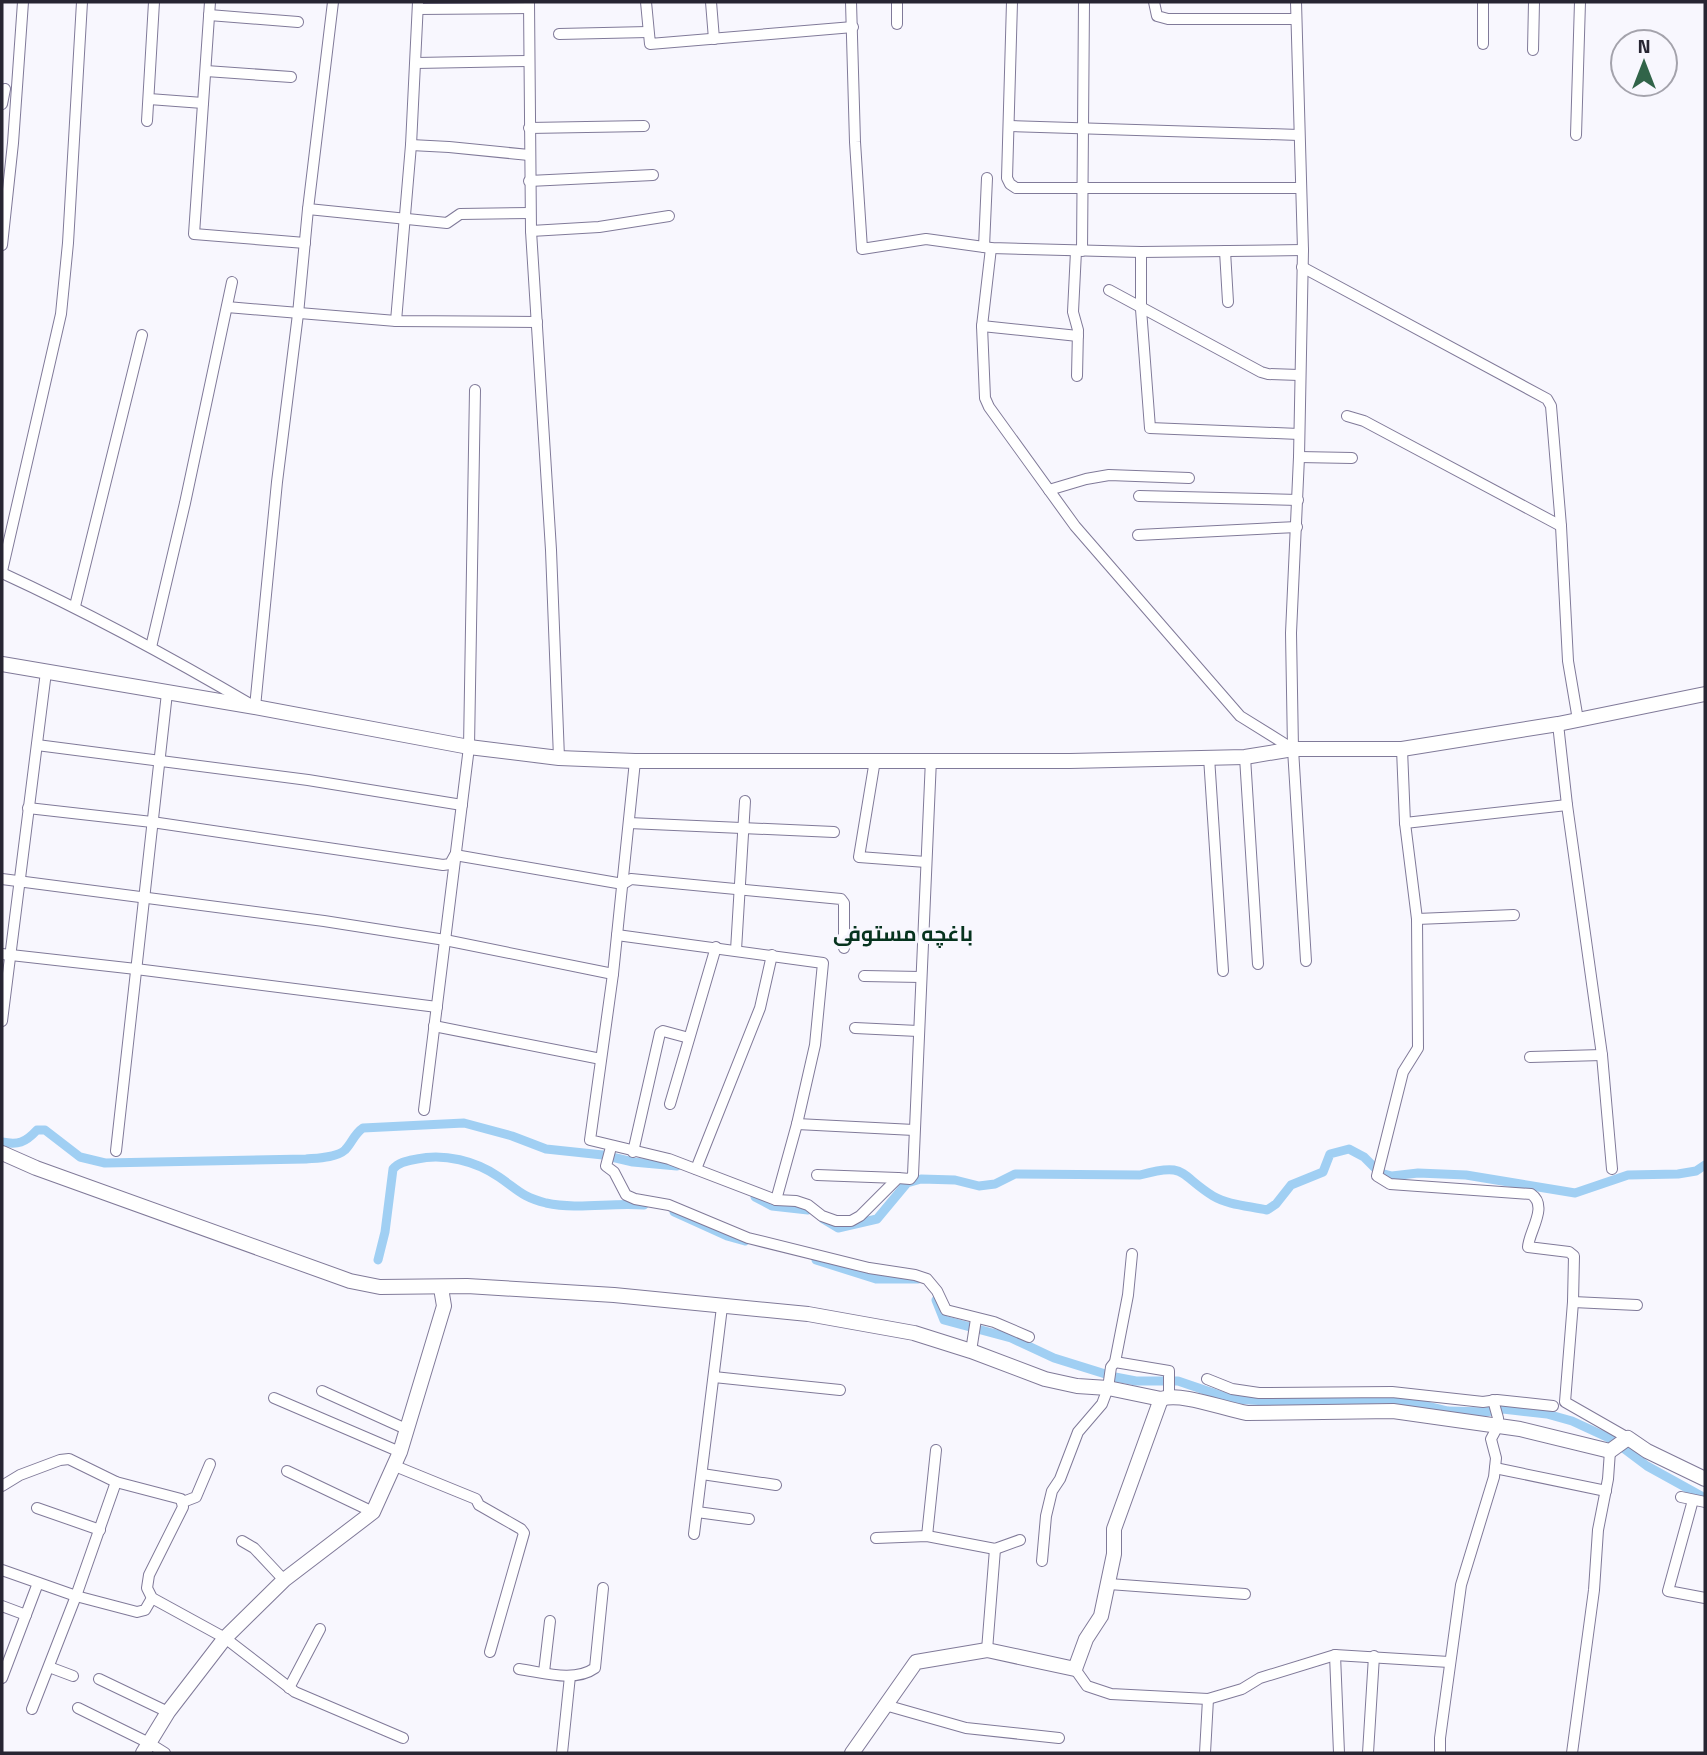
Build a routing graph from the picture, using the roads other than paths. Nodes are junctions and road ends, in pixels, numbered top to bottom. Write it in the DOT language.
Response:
graph roads {
  1 [pos="23,2"];
  2 [pos="82,2"];
  3 [pos="154,2"];
  4 [pos="210,2"];
  5 [pos="333,2"];
  6 [pos="646,2"];
  7 [pos="711,2"];
  8 [pos="851,2"];
  9 [pos="897,2"];
  10 [pos="1012,2"];
  11 [pos="1084,2"];
  12 [pos="1154,2"];
  13 [pos="1297,2"];
  14 [pos="1483,2"];
  15 [pos="1534,2"];
  16 [pos="1580,2"];
  17 [pos="418,5"];
  18 [pos="528,5"];
  19 [pos="209,15"];
  20 [pos="1296,19"];
  21 [pos="298,22"];
  22 [pos="897,24"];
  23 [pos="853,27"];
  24 [pos="648,32"];
  25 [pos="559,33"];
  26 [pos="714,39"];
  27 [pos="1483,44"];
  28 [pos="1533,50"];
  29 [pos="528,61"];
  30 [pos="416,62"];
  31 [pos="206,71"];
  32 [pos="291,77"];
  33 [pos="8,89"];
  34 [pos="149,99"];
  35 [pos="203,103"];
  36 [pos="2,104"];
  37 [pos="147,121"];
  38 [pos="644,126"];
  39 [pos="1009,126"];
  40 [pos="528,128"];
  41 [pos="1083,128"];
  42 [pos="1299,135"];
  43 [pos="1576,135"];
  44 [pos="411,145"];
  45 [pos="528,155"];
  46 [pos="653,175"];
  47 [pos="988,178"];
  48 [pos="529,181"];
  49 [pos="1301,188"];
  50 [pos="1083,189"];
  51 [pos="308,209"];
  52 [pos="530,213"];
  53 [pos="668,216"];
  54 [pos="403,219"];
  55 [pos="531,232"];
  56 [pos="305,243"];
  57 [pos="2,245"];
  58 [pos="987,248"];
  59 [pos="1303,250"];
  60 [pos="1079,251"];
  61 [pos="1225,251"];
  62 [pos="1141,252"];
  63 [pos="1302,267"];
  64 [pos="232,282"];
  65 [pos="1109,290"];
  66 [pos="1228,302"];
  67 [pos="227,307"];
  68 [pos="1141,309"];
  69 [pos="298,314"];
  70 [pos="396,321"];
  71 [pos="537,322"];
  72 [pos="982,326"];
  73 [pos="142,335"];
  74 [pos="1078,336"];
  75 [pos="1299,375"];
  76 [pos="1077,376"];
  77 [pos="475,390"];
  78 [pos="1347,416"];
  79 [pos="1299,434"];
  80 [pos="1299,457"];
  81 [pos="1352,458"];
  82 [pos="1188,478"];
  83 [pos="1049,490"];
  84 [pos="1139,496"];
  85 [pos="1298,500"];
  86 [pos="1561,526"];
  87 [pos="1297,527"];
  88 [pos="1138,535"];
  89 [pos="2,572"];
  90 [pos="75,607"];
  91 [pos="151,647"];
  92 [pos="2,664"];
  93 [pos="46,672"];
  94 [pos="167,693"];
  95 [pos="1705,694"];
  96 [pos="255,707"];
  97 [pos="1578,720"];
  98 [pos="1558,724"];
  99 [pos="37,745"];
  100 [pos="469,747"];
  101 [pos="1293,749"];
  102 [pos="1402,749"];
  103 [pos="1209,757"];
  104 [pos="1245,757"];
  105 [pos="559,758"];
  106 [pos="931,759"];
  107 [pos="159,760"];
  108 [pos="875,760"];
  109 [pos="635,761"];
  110 [pos="745,801"];
  111 [pos="462,805"];
  112 [pos="1567,805"];
  113 [pos="28,808"];
  114 [pos="152,822"];
  115 [pos="629,823"];
  116 [pos="1405,823"];
  117 [pos="743,829"];
  118 [pos="834,832"];
  119 [pos="456,855"];
  120 [pos="926,862"];
  121 [pos="2,879"];
  122 [pos="21,882"];
  123 [pos="623,884"];
  124 [pos="739,890"];
  125 [pos="144,898"];
  126 [pos="1514,915"];
  127 [pos="1417,919"];
  128 [pos="617,935"];
  129 [pos="445,940"];
  130 [pos="716,947"];
  131 [pos="844,948"];
  132 [pos="736,950"];
  133 [pos="7,955"];
  134 [pos="772,955"];
  135 [pos="1306,961"];
  136 [pos="1258,964"];
  137 [pos="136,968"];
  138 [pos="1223,971"];
  139 [pos="613,974"];
  140 [pos="864,976"];
  141 [pos="921,977"];
  142 [pos="437,1007"];
  143 [pos="2,1021"];
  144 [pos="435,1026"];
  145 [pos="855,1028"];
  146 [pos="918,1031"];
  147 [pos="689,1038"];
  148 [pos="1602,1055"];
  149 [pos="1530,1057"];
  150 [pos="601,1059"];
  151 [pos="670,1104"];
  152 [pos="424,1110"];
  153 [pos="797,1124"];
  154 [pos="914,1130"];
  155 [pos="611,1147"];
  156 [pos="116,1151"];
  157 [pos="633,1152"];
  158 [pos="2,1153"];
  159 [pos="696,1169"];
  160 [pos="1612,1169"];
  161 [pos="817,1175"];
  162 [pos="898,1178"];
  163 [pos="776,1200"];
  164 [pos="1132,1254"];
  165 [pos="441,1287"];
  166 [pos="1573,1302"];
  167 [pos="1637,1305"];
  168 [pos="722,1307"];
  169 [pos="976,1318"];
  170 [pos="1029,1337"];
  171 [pos="973,1344"];
  172 [pos="1113,1365"];
  173 [pos="714,1377"];
  174 [pos="1207,1379"];
  175 [pos="1108,1385"];
  176 [pos="840,1390"];
  177 [pos="321,1391"];
  178 [pos="1166,1395"];
  179 [pos="274,1398"];
  180 [pos="1393,1402"];
  181 [pos="1494,1402"];
  182 [pos="1553,1406"];
  183 [pos="1498,1422"];
  184 [pos="406,1429"];
  185 [pos="1619,1445"];
  186 [pos="936,1450"];
  187 [pos="397,1459"];
  188 [pos="210,1464"];
  189 [pos="1495,1468"];
  190 [pos="287,1471"];
  191 [pos="702,1474"];
  192 [pos="1705,1479"];
  193 [pos="117,1482"];
  194 [pos="776,1485"];
  195 [pos="2,1486"];
  196 [pos="1606,1491"];
  197 [pos="1681,1497"];
  198 [pos="1693,1500"];
  199 [pos="183,1502"];
  200 [pos="1705,1502"];
  201 [pos="37,1508"];
  202 [pos="373,1512"];
  203 [pos="697,1512"];
  204 [pos="749,1519"];
  205 [pos="100,1530"];
  206 [pos="694,1534"];
  207 [pos="927,1536"];
  208 [pos="876,1538"];
  209 [pos="1020,1539"];
  210 [pos="243,1541"];
  211 [pos="995,1549"];
  212 [pos="1042,1561"];
  213 [pos="2,1570"];
  214 [pos="284,1580"];
  215 [pos="38,1583"];
  216 [pos="1109,1584"];
  217 [pos="603,1588"];
  218 [pos="1245,1594"];
  219 [pos="76,1596"];
  220 [pos="152,1598"];
  221 [pos="1705,1598"];
  222 [pos="2,1606"];
  223 [pos="26,1615"];
  224 [pos="550,1621"];
  225 [pos="320,1629"];
  226 [pos="225,1638"];
  227 [pos="987,1650"];
  228 [pos="490,1652"];
  229 [pos="1335,1656"];
  230 [pos="5,1657"];
  231 [pos="1374,1657"];
  232 [pos="1449,1662"];
  233 [pos="49,1667"];
  234 [pos="519,1669"];
  235 [pos="1075,1669"];
  236 [pos="544,1672"];
  237 [pos="73,1676"];
  238 [pos="570,1676"];
  239 [pos="2,1678"];
  240 [pos="99,1679"];
  241 [pos="289,1688"];
  242 [pos="1208,1699"];
  243 [pos="885,1705"];
  244 [pos="32,1709"];
  245 [pos="78,1709"];
  246 [pos="168,1712"];
  247 [pos="403,1738"];
  248 [pos="1059,1738"];
  249 [pos="146,1748"];
  250 [pos="165,1753"];
  251 [pos="562,1753"];
  252 [pos="852,1753"];
  253 [pos="1205,1753"];
  254 [pos="1339,1753"];
  255 [pos="1368,1753"];
  256 [pos="1440,1753"];
  257 [pos="1572,1753"];
  1 -- 33 [label="street"];
  2 -- 89 [label="street"];
  3 -- 34 [label="street"];
  4 -- 19 [label="street"];
  5 -- 51 [label="street"];
  6 -- 24 [label="street"];
  7 -- 26 [label="street"];
  8 -- 23 [label="street"];
  9 -- 22 [label="street"];
  10 -- 39 [label="street"];
  11 -- 41 [label="street"];
  12 -- 20 [label="street"];
  13 -- 20 [label="street"];
  14 -- 27 [label="street"];
  15 -- 28 [label="street"];
  16 -- 43 [label="street"];
  17 -- 18 [label="street"];
  17 -- 30 [label="street"];
  18 -- 29 [label="street"];
  19 -- 21 [label="street"];
  19 -- 31 [label="street"];
  20 -- 42 [label="street"];
  23 -- 26 [label="street"];
  23 -- 58 [label="street"];
  24 -- 25 [label="street"];
  24 -- 26 [label="street"];
  29 -- 30 [label="street"];
  29 -- 40 [label="street"];
  30 -- 44 [label="street"];
  31 -- 32 [label="street"];
  31 -- 35 [label="street"];
  33 -- 36 [label="street"];
  33 -- 57 [label="street"];
  34 -- 35 [label="street"];
  34 -- 37 [label="street"];
  35 -- 56 [label="street"];
  38 -- 40 [label="street"];
  39 -- 41 [label="street"];
  39 -- 50 [label="street"];
  40 -- 45 [label="street"];
  41 -- 42 [label="street"];
  41 -- 50 [label="street"];
  42 -- 49 [label="street"];
  44 -- 45 [label="street"];
  44 -- 54 [label="street"];
  45 -- 48 [label="street"];
  46 -- 48 [label="street"];
  47 -- 58 [label="street"];
  48 -- 52 [label="street"];
  49 -- 50 [label="street"];
  49 -- 59 [label="street"];
  50 -- 60 [label="street"];
  51 -- 54 [label="street"];
  51 -- 56 [label="street"];
  52 -- 54 [label="street"];
  52 -- 55 [label="street"];
  53 -- 55 [label="street"];
  54 -- 70 [label="street"];
  55 -- 71 [label="street"];
  56 -- 69 [label="street"];
  58 -- 60 [label="street"];
  58 -- 72 [label="street"];
  59 -- 61 [label="street"];
  59 -- 63 [label="street"];
  60 -- 62 [label="street"];
  60 -- 74 [label="street"];
  61 -- 62 [label="street"];
  61 -- 66 [label="street"];
  62 -- 68 [label="street"];
  63 -- 75 [label="street"];
  63 -- 86 [label="street"];
  64 -- 67 [label="street"];
  65 -- 68 [label="street"];
  67 -- 69 [label="street"];
  67 -- 91 [label="street"];
  68 -- 75 [label="street"];
  68 -- 79 [label="street"];
  69 -- 70 [label="street"];
  69 -- 96 [label="street"];
  70 -- 71 [label="street"];
  71 -- 105 [label="street"];
  72 -- 74 [label="street"];
  72 -- 83 [label="street"];
  73 -- 90 [label="street"];
  74 -- 76 [label="street"];
  75 -- 79 [label="street"];
  77 -- 100 [label="street"];
  78 -- 86 [label="street"];
  79 -- 80 [label="street"];
  80 -- 81 [label="street"];
  80 -- 85 [label="street"];
  82 -- 83 [label="street"];
  83 -- 101 [label="street"];
  84 -- 85 [label="street"];
  85 -- 87 [label="street"];
  86 -- 97 [label="street"];
  87 -- 88 [label="street"];
  87 -- 101 [label="street"];
  89 -- 90 [label="street"];
  90 -- 91 [label="street"];
  91 -- 96 [label="street"];
  92 -- 93 [label="street"];
  93 -- 94 [label="street"];
  93 -- 99 [label="street"];
  94 -- 96 [label="street"];
  94 -- 107 [label="street"];
  95 -- 97 [label="street"];
  96 -- 100 [label="street"];
  97 -- 98 [label="street"];
  98 -- 102 [label="street"];
  98 -- 112 [label="street"];
  99 -- 107 [label="street"];
  99 -- 113 [label="street"];
  100 -- 105 [label="street"];
  100 -- 111 [label="street"];
  101 -- 102 [label="street"];
  101 -- 104 [label="street"];
  101 -- 135 [label="street"];
  102 -- 116 [label="street"];
  103 -- 104 [label="street"];
  103 -- 106 [label="street"];
  103 -- 138 [label="street"];
  104 -- 136 [label="street"];
  105 -- 109 [label="street"];
  106 -- 108 [label="street"];
  106 -- 120 [label="street"];
  107 -- 111 [label="street"];
  107 -- 114 [label="street"];
  108 -- 109 [label="street"];
  108 -- 120 [label="street"];
  109 -- 115 [label="street"];
  110 -- 117 [label="street"];
  111 -- 119 [label="street"];
  112 -- 116 [label="street"];
  112 -- 148 [label="street"];
  113 -- 114 [label="street"];
  113 -- 122 [label="street"];
  114 -- 119 [label="street"];
  114 -- 125 [label="street"];
  115 -- 117 [label="street"];
  115 -- 123 [label="street"];
  116 -- 127 [label="street"];
  117 -- 118 [label="street"];
  117 -- 124 [label="street"];
  119 -- 123 [label="street"];
  119 -- 129 [label="street"];
  120 -- 141 [label="street"];
  121 -- 122 [label="street"];
  122 -- 125 [label="street"];
  122 -- 133 [label="street"];
  123 -- 124 [label="street"];
  123 -- 128 [label="street"];
  124 -- 131 [label="street"];
  124 -- 132 [label="street"];
  125 -- 129 [label="street"];
  125 -- 137 [label="street"];
  126 -- 127 [label="street"];
  127 -- 166 [label="street"];
  128 -- 130 [label="street"];
  128 -- 139 [label="street"];
  129 -- 139 [label="street"];
  129 -- 142 [label="street"];
  130 -- 132 [label="street"];
  130 -- 147 [label="street"];
  132 -- 134 [label="street"];
  133 -- 137 [label="street"];
  133 -- 143 [label="street"];
  134 -- 153 [label="street"];
  134 -- 159 [label="street"];
  137 -- 142 [label="street"];
  137 -- 156 [label="street"];
  139 -- 150 [label="street"];
  140 -- 141 [label="street"];
  141 -- 146 [label="street"];
  142 -- 144 [label="street"];
  144 -- 150 [label="street"];
  144 -- 152 [label="street"];
  145 -- 146 [label="street"];
  146 -- 154 [label="street"];
  147 -- 151 [label="street"];
  147 -- 157 [label="street"];
  148 -- 149 [label="street"];
  148 -- 160 [label="street"];
  150 -- 155 [label="street"];
  153 -- 154 [label="street"];
  153 -- 163 [label="street"];
  154 -- 162 [label="street"];
  155 -- 157 [label="street"];
  155 -- 169 [label="street"];
  157 -- 159 [label="street"];
  158 -- 165 [label="street"];
  159 -- 163 [label="street"];
  161 -- 162 [label="street"];
  162 -- 163 [label="street"];
  164 -- 172 [label="street"];
  165 -- 168 [label="street"];
  165 -- 184 [label="street"];
  166 -- 167 [label="street"];
  166 -- 185 [label="street"];
  168 -- 171 [label="street"];
  168 -- 173 [label="street"];
  169 -- 170 [label="street"];
  169 -- 171 [label="street"];
  171 -- 175 [label="street"];
  172 -- 175 [label="street"];
  172 -- 178 [label="street"];
  173 -- 176 [label="street"];
  173 -- 191 [label="street"];
  174 -- 180 [label="street"];
  175 -- 178 [label="street"];
  175 -- 212 [label="street"];
  177 -- 184 [label="street"];
  178 -- 180 [label="street"];
  178 -- 216 [label="street"];
  179 -- 187 [label="street"];
  180 -- 181 [label="street"];
  180 -- 183 [label="street"];
  181 -- 182 [label="street"];
  181 -- 183 [label="street"];
  183 -- 185 [label="street"];
  183 -- 189 [label="street"];
  184 -- 187 [label="street"];
  185 -- 192 [label="street"];
  185 -- 196 [label="street"];
  186 -- 207 [label="street"];
  187 -- 202 [label="street"];
  187 -- 228 [label="street"];
  188 -- 199 [label="street"];
  189 -- 196 [label="street"];
  189 -- 232 [label="street"];
  190 -- 202 [label="street"];
  191 -- 194 [label="street"];
  191 -- 203 [label="street"];
  193 -- 195 [label="street"];
  193 -- 199 [label="street"];
  193 -- 205 [label="street"];
  196 -- 257 [label="street"];
  197 -- 198 [label="street"];
  198 -- 200 [label="street"];
  198 -- 221 [label="street"];
  199 -- 220 [label="street"];
  201 -- 205 [label="street"];
  202 -- 214 [label="street"];
  203 -- 204 [label="street"];
  203 -- 206 [label="street"];
  205 -- 219 [label="street"];
  207 -- 208 [label="street"];
  207 -- 211 [label="street"];
  209 -- 211 [label="street"];
  210 -- 214 [label="street"];
  211 -- 227 [label="street"];
  213 -- 215 [label="street"];
  214 -- 226 [label="street"];
  215 -- 219 [label="street"];
  215 -- 223 [label="street"];
  216 -- 218 [label="street"];
  216 -- 235 [label="street"];
  217 -- 238 [label="street"];
  219 -- 220 [label="street"];
  219 -- 233 [label="street"];
  220 -- 226 [label="street"];
  222 -- 223 [label="street"];
  223 -- 230 [label="street"];
  224 -- 236 [label="street"];
  225 -- 241 [label="street"];
  226 -- 241 [label="street"];
  226 -- 246 [label="street"];
  227 -- 235 [label="street"];
  227 -- 243 [label="street"];
  229 -- 231 [label="street"];
  229 -- 242 [label="street"];
  229 -- 254 [label="street"];
  230 -- 239 [label="street"];
  231 -- 232 [label="street"];
  231 -- 255 [label="street"];
  232 -- 256 [label="street"];
  233 -- 237 [label="street"];
  233 -- 244 [label="street"];
  234 -- 236 [label="street"];
  235 -- 242 [label="street"];
  236 -- 238 [label="street"];
  238 -- 251 [label="street"];
  240 -- 246 [label="street"];
  241 -- 247 [label="street"];
  242 -- 253 [label="street"];
  243 -- 248 [label="street"];
  243 -- 252 [label="street"];
  245 -- 249 [label="street"];
  246 -- 249 [label="street"];
  249 -- 250 [label="street"];
}
